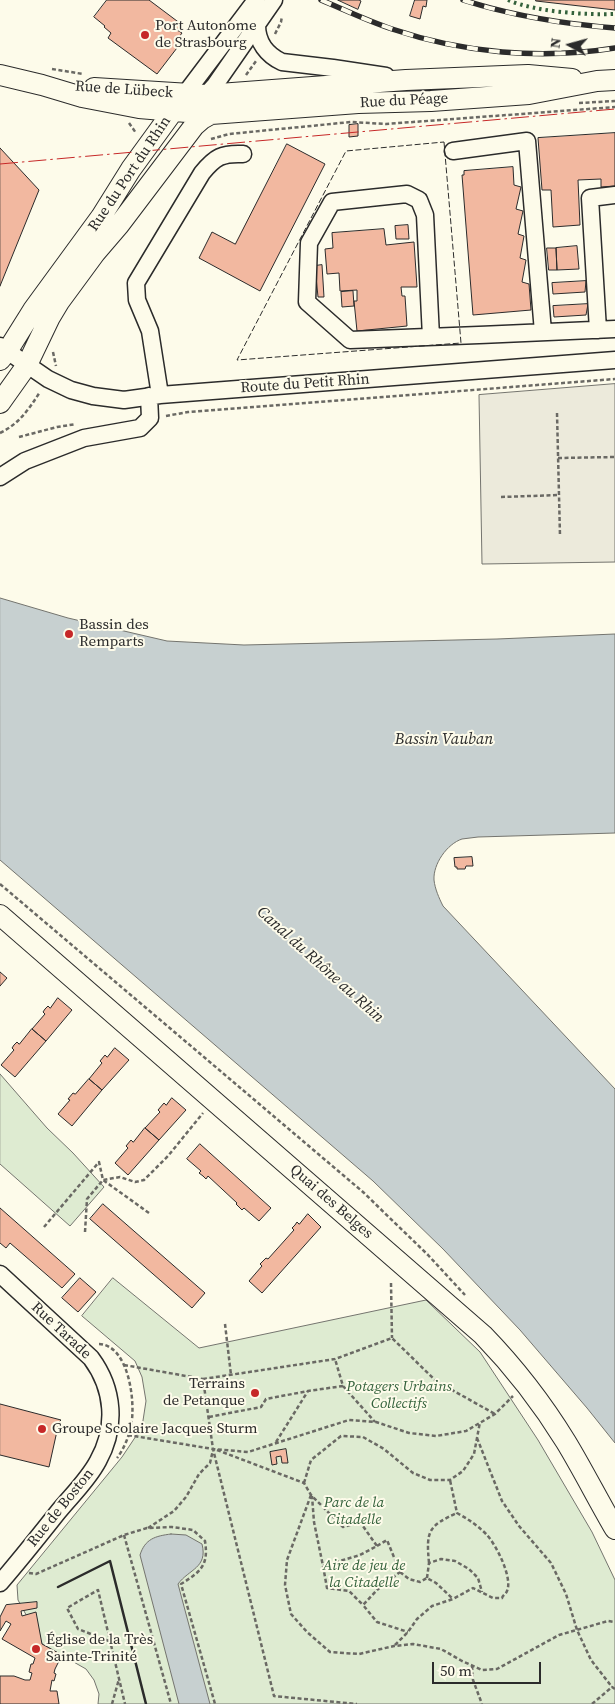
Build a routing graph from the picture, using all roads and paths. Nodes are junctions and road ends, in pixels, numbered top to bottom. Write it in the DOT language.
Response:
graph roads {
  1 [pos="256,0"];
  2 [pos="274,0"];
  3 [pos="257,25"];
  4 [pos="256,60"];
  5 [pos="0,75"];
  6 [pos="87,75"];
  7 [pos="45,76"];
  8 [pos="244,78"];
  9 [pos="406,80"];
  10 [pos="606,80"];
  11 [pos="206,95"];
  12 [pos="182,106"];
  13 [pos="615,107"];
  14 [pos="211,114"];
  15 [pos="211,139"];
  16 [pos="453,151"];
  17 [pos="243,154"];
  18 [pos="615,195"];
  19 [pos="95,253"];
  20 [pos="615,329"];
  21 [pos="598,330"];
  22 [pos="543,332"];
  23 [pos="432,337"];
  24 [pos="53,349"];
  25 [pos="3,352"];
  26 [pos="615,360"];
  27 [pos="27,365"];
  28 [pos="53,373"];
  29 [pos="615,379"];
  30 [pos="155,396"];
  31 [pos="0,403"];
  32 [pos="557,413"];
  33 [pos="150,418"];
  34 [pos="81,423"];
  35 [pos="0,433"];
  36 [pos="19,437"];
  37 [pos="615,457"];
  38 [pos="558,458"];
  39 [pos="0,476"];
  40 [pos="559,496"];
  41 [pos="501,497"];
  42 [pos="560,536"];
  43 [pos="0,884"];
  44 [pos="0,915"];
  45 [pos="214,1100"];
  46 [pos="103,1180"];
  47 [pos="149,1213"];
  48 [pos="44,1227"];
  49 [pos="85,1232"];
  50 [pos="0,1274"];
  51 [pos="391,1283"];
  52 [pos="465,1295"];
  53 [pos="225,1324"];
  54 [pos="392,1338"];
  55 [pos="335,1359"];
  56 [pos="124,1365"];
  57 [pos="231,1375"];
  58 [pos="203,1379"];
  59 [pos="525,1384"];
  60 [pos="343,1386"];
  61 [pos="308,1391"];
  62 [pos="495,1414"];
  63 [pos="209,1417"];
  64 [pos="376,1422"];
  65 [pos="480,1422"];
  66 [pos="109,1427"];
  67 [pos="128,1435"];
  68 [pos="477,1438"];
  69 [pos="275,1444"];
  70 [pos="213,1449"];
  71 [pos="450,1480"];
  72 [pos="304,1483"];
  73 [pos="311,1495"];
  74 [pos="457,1513"];
  75 [pos="147,1528"];
  76 [pos="615,1529"];
  77 [pos="124,1535"];
  78 [pos="377,1546"];
  79 [pos="429,1562"];
  80 [pos="323,1566"];
  81 [pos="11,1570"];
  82 [pos="400,1572"];
  83 [pos="427,1578"];
  84 [pos="0,1583"];
  85 [pos="482,1592"];
  86 [pos="452,1598"];
  87 [pos="363,1605"];
  88 [pos="615,1622"];
  89 [pos="577,1630"];
  90 [pos="408,1632"];
  91 [pos="109,1641"];
  92 [pos="394,1646"];
  93 [pos="472,1666"];
  94 [pos="119,1678"];
  95 [pos="614,1688"];
  96 [pos="112,1704"];
  97 [pos="125,1704"];
  98 [pos="171,1704"];
  99 [pos="215,1704"];
  100 [pos="357,1704"];
  101 [pos="482,1704"];
  102 [pos="592,1704"];
  1 -- 12 [label="street, Rue du Port du Rhin"];
  2 -- 3 [label="street"];
  3 -- 9 [label="street, Rue du Péage"];
  3 -- 11 [label="street"];
  4 -- 8 [label="path"];
  5 -- 7 [label="main road, Rue de Lübeck"];
  6 -- 7 [label="path"];
  7 -- 12 [label="main road, Rue de Lübeck"];
  9 -- 10 [label="main road, Rue du Péage"];
  9 -- 11 [label="main road, Rue du Péage"];
  10 -- 14 [label="main road, Rue du Péage"];
  11 -- 12 [label="main road, Rue de Lübeck"];
  12 -- 14 [label="main road, Rue de Lübeck"];
  12 -- 19 [label="main road, Rue du Port du Rhin"];
  12 -- 25 [label="main road, Rue du Port du Rhin"];
  13 -- 15 [label="path"];
  14 -- 19 [label="main road, Rue du Port du Rhin"];
  16 -- 22 [label="street"];
  17 -- 30 [label="street"];
  18 -- 21 [label="street"];
  19 -- 27 [label="main road, Rue du Port du Rhin"];
  20 -- 21 [label="street"];
  21 -- 22 [label="street"];
  22 -- 23 [label="street"];
  23 -- 23 [label="street"];
  24 -- 28 [label="path"];
  25 -- 27 [label="street, Route du Petit Rhin"];
  26 -- 30 [label="street, Route du Petit Rhin"];
  27 -- 28 [label="street, Route du Petit Rhin"];
  27 -- 31 [label="main road, Rue du Port du Rhin"];
  28 -- 30 [label="street, Route du Petit Rhin"];
  28 -- 35 [label="path"];
  29 -- 33 [label="path, Route du Petit Rhin"];
  30 -- 33 [label="street"];
  32 -- 38 [label="path"];
  33 -- 39 [label="street"];
  34 -- 36 [label="path"];
  37 -- 38 [label="path"];
  38 -- 40 [label="path"];
  40 -- 41 [label="path"];
  40 -- 42 [label="path"];
  43 -- 52 [label="path, Quai des Belges"];
  44 -- 45 [label="main road, Quai des Belges"];
  45 -- 46 [label="path"];
  45 -- 59 [label="main road, Quai des Belges"];
  46 -- 47 [label="path"];
  46 -- 48 [label="path"];
  46 -- 49 [label="path"];
  50 -- 66 [label="street, Rue Tarade"];
  51 -- 54 [label="path"];
  53 -- 57 [label="path"];
  54 -- 55 [label="path"];
  54 -- 62 [label="path"];
  55 -- 57 [label="path"];
  55 -- 60 [label="path"];
  56 -- 58 [label="path"];
  57 -- 58 [label="path"];
  58 -- 63 [label="path"];
  59 -- 62 [label="path"];
  59 -- 76 [label="main road, Quai des Belges"];
  60 -- 61 [label="path"];
  60 -- 64 [label="path"];
  61 -- 63 [label="path"];
  61 -- 69 [label="path"];
  62 -- 65 [label="path"];
  63 -- 70 [label="path"];
  64 -- 65 [label="path"];
  64 -- 69 [label="path"];
  65 -- 68 [label="path"];
  66 -- 81 [label="street, Rue de Boston"];
  67 -- 70 [label="path"];
  68 -- 71 [label="path"];
  68 -- 89 [label="path"];
  69 -- 70 [label="path"];
  70 -- 72 [label="path"];
  70 -- 75 [label="path"];
  70 -- 100 [label="path"];
  71 -- 72 [label="path"];
  71 -- 74 [label="path"];
  72 -- 73 [label="path"];
  73 -- 78 [label="path"];
  73 -- 80 [label="path"];
  73 -- 92 [label="path"];
  74 -- 79 [label="path"];
  74 -- 85 [label="path"];
  75 -- 77 [label="path"];
  75 -- 99 [label="path"];
  77 -- 81 [label="path"];
  77 -- 98 [label="path"];
  78 -- 80 [label="path"];
  78 -- 82 [label="path"];
  79 -- 83 [label="path"];
  79 -- 85 [label="path"];
  80 -- 87 [label="path"];
  81 -- 84 [label="street, Rue de Boston"];
  82 -- 83 [label="path"];
  82 -- 87 [label="path"];
  83 -- 86 [label="path"];
  85 -- 86 [label="path"];
  86 -- 90 [label="path"];
  87 -- 90 [label="path"];
  88 -- 89 [label="path"];
  89 -- 93 [label="path"];
  89 -- 95 [label="path"];
  90 -- 92 [label="path"];
  91 -- 91 [label="path"];
  91 -- 94 [label="path"];
  92 -- 93 [label="path"];
  93 -- 101 [label="path"];
  94 -- 96 [label="path"];
  94 -- 97 [label="path"];
  95 -- 102 [label="path"];
}
